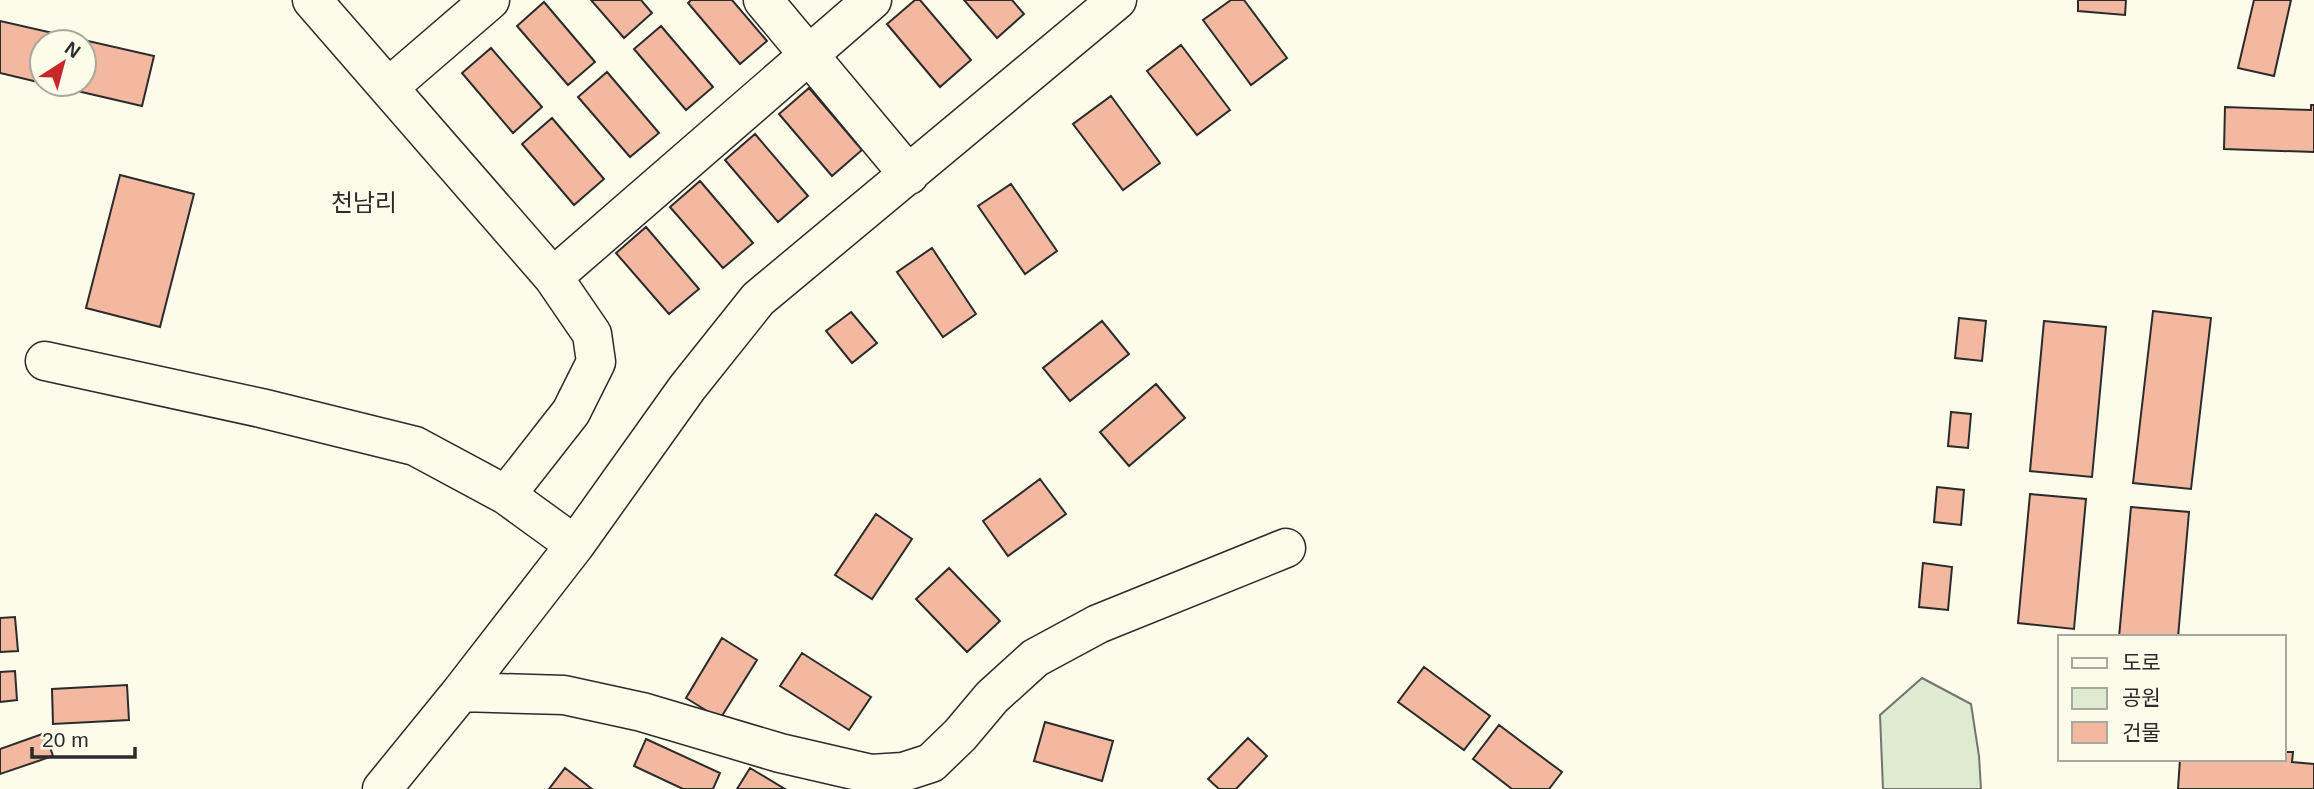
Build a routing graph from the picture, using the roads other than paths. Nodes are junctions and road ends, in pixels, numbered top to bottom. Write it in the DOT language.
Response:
graph roads {
  1 [pos="312,0"];
  2 [pos="490,0"];
  3 [pos="763,0"];
  4 [pos="872,0"];
  5 [pos="1117,0"];
  6 [pos="808,55"];
  7 [pos="389,87"];
  8 [pos="909,175"];
  9 [pos="553,277"];
  10 [pos="46,361"];
  11 [pos="506,495"];
  12 [pos="575,545"];
  13 [pos="1286,548"];
  14 [pos="461,692"];
  15 [pos="382,789"];
  1 -- 7 [label="street"];
  2 -- 7 [label="street"];
  3 -- 6 [label="street"];
  4 -- 6 [label="street"];
  5 -- 8 [label="street"];
  6 -- 8 [label="street"];
  6 -- 9 [label="street"];
  7 -- 9 [label="street"];
  8 -- 12 [label="street"];
  9 -- 11 [label="street"];
  10 -- 11 [label="street"];
  11 -- 12 [label="street"];
  12 -- 14 [label="street"];
  13 -- 14 [label="street"];
  14 -- 15 [label="street"];
}
